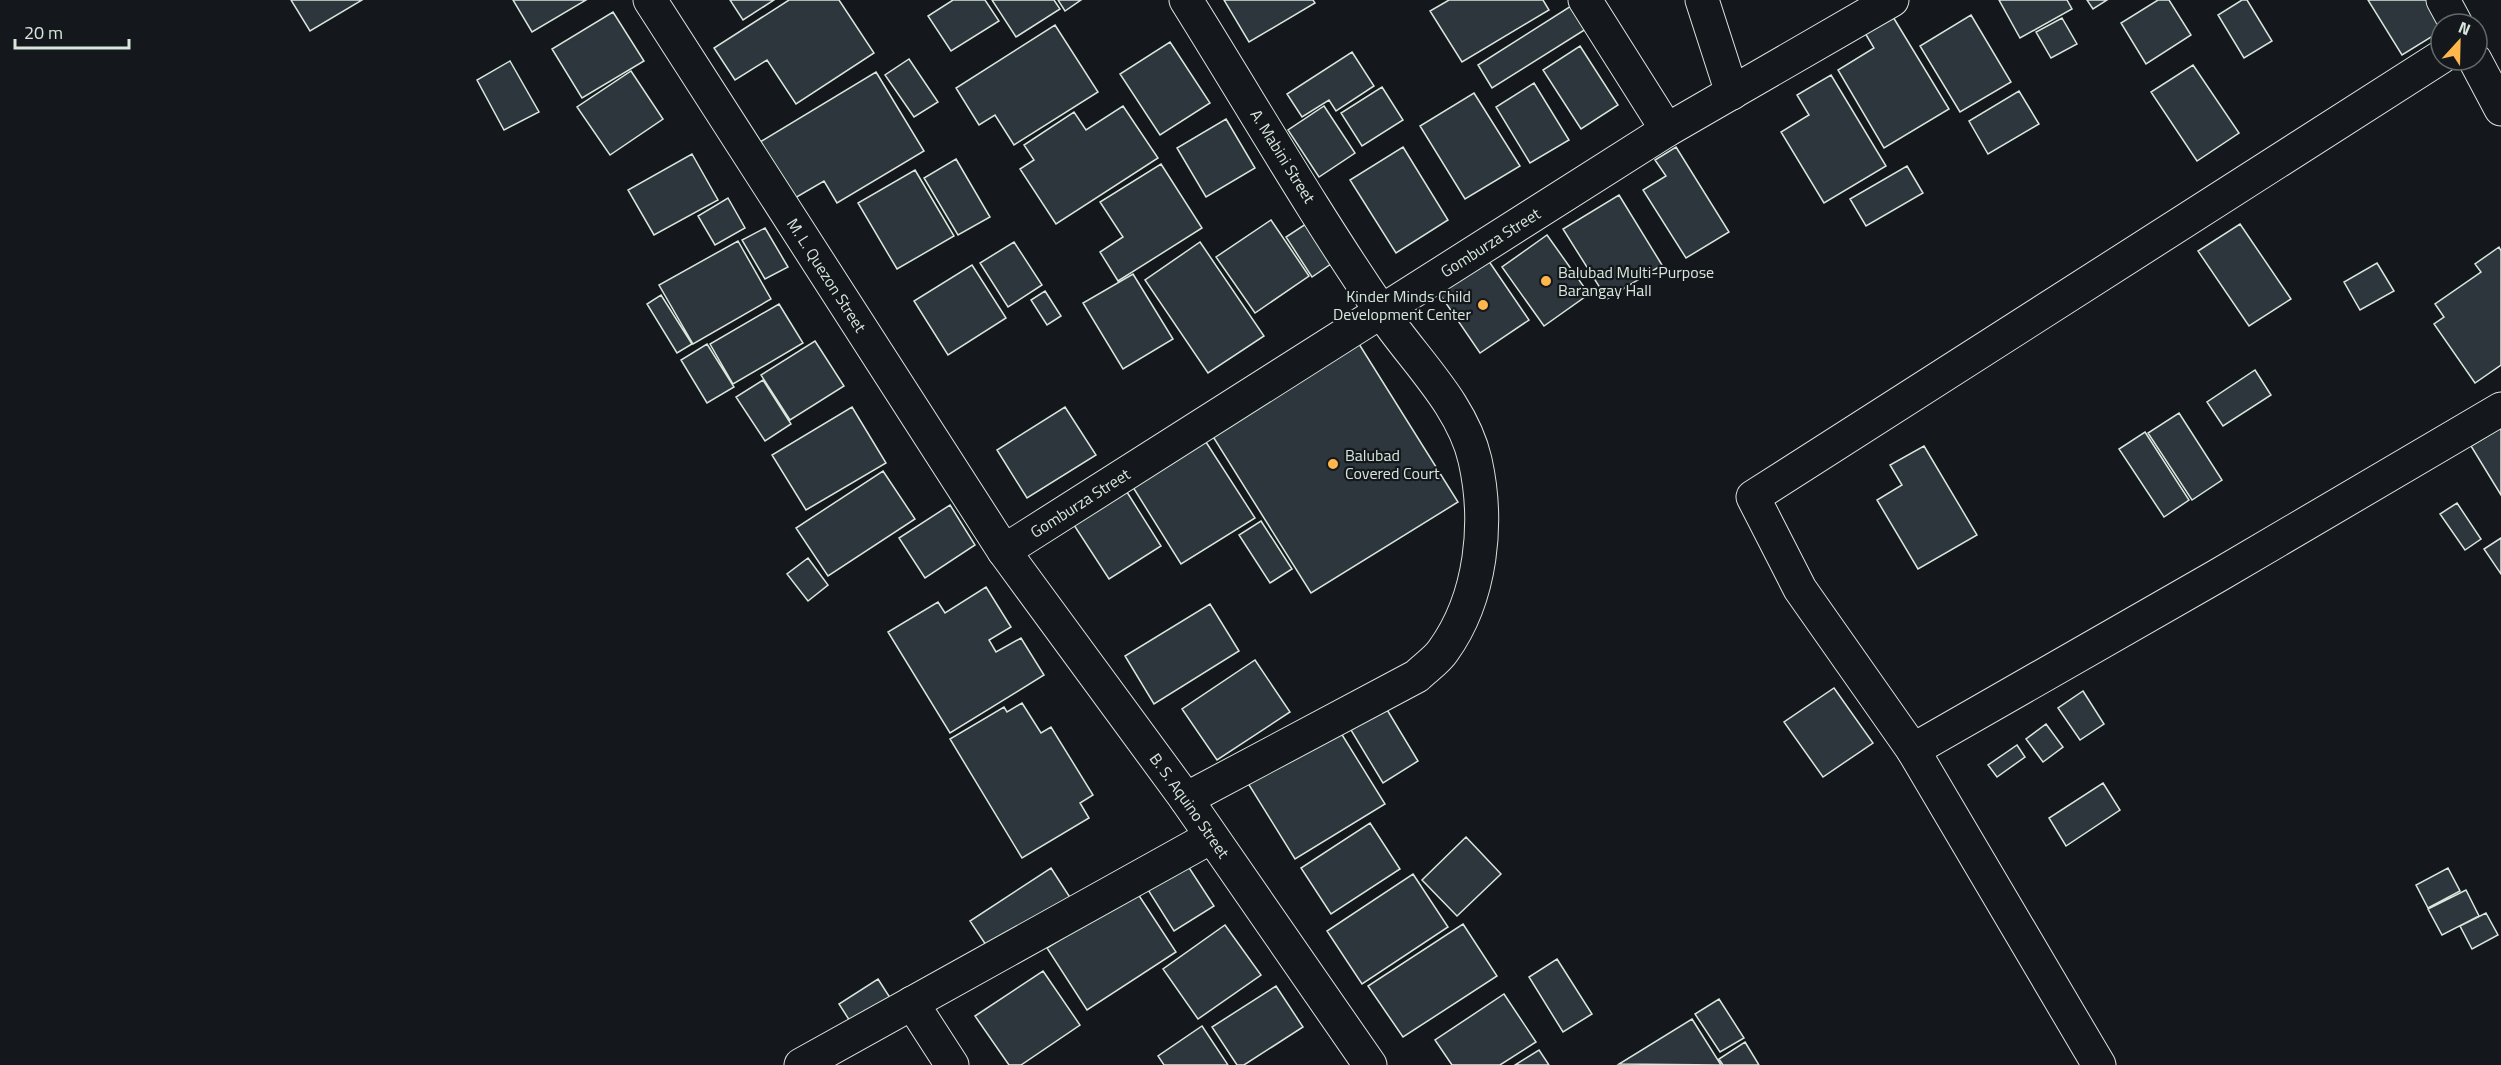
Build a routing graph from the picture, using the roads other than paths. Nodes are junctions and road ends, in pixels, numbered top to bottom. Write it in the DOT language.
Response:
graph roads {
  1 [pos="650,0"];
  2 [pos="1186,0"];
  3 [pos="1585,0"];
  4 [pos="1702,0"];
  5 [pos="1892,0"];
  6 [pos="2429,65"];
  7 [pos="2481,72"];
  8 [pos="1732,93"];
  9 [pos="2501,109"];
  10 [pos="1667,130"];
  11 [pos="1381,312"];
  12 [pos="2501,409"];
  13 [pos="1004,550"];
  14 [pos="1913,750"];
  15 [pos="1186,799"];
  16 [pos="1211,837"];
  17 [pos="912,1003"];
  18 [pos="801,1065"];
  19 [pos="952,1065"];
  20 [pos="1370,1065"];
  21 [pos="2099,1065"];
  1 -- 13 [label="street, M. L. Quezon Street"];
  2 -- 11 [label="street, A. Mabini Street"];
  3 -- 10 [label="street"];
  4 -- 8 [label="street"];
  5 -- 8 [label="street, Gomburza Street"];
  6 -- 14 [label="street"];
  7 -- 9 [label="street"];
  8 -- 10 [label="street, Gomburza Street"];
  10 -- 11 [label="street, Gomburza Street"];
  11 -- 13 [label="street, Gomburza Street"];
  11 -- 15 [label="street, A. Mabini Street"];
  12 -- 14 [label="street"];
  13 -- 15 [label="street, B. S. Aquino Street"];
  14 -- 21 [label="street"];
  15 -- 16 [label="street, B. S. Aquino Street"];
  16 -- 17 [label="street"];
  16 -- 20 [label="street, B. S. Aquino Street"];
  17 -- 18 [label="street"];
  17 -- 19 [label="street"];
}
